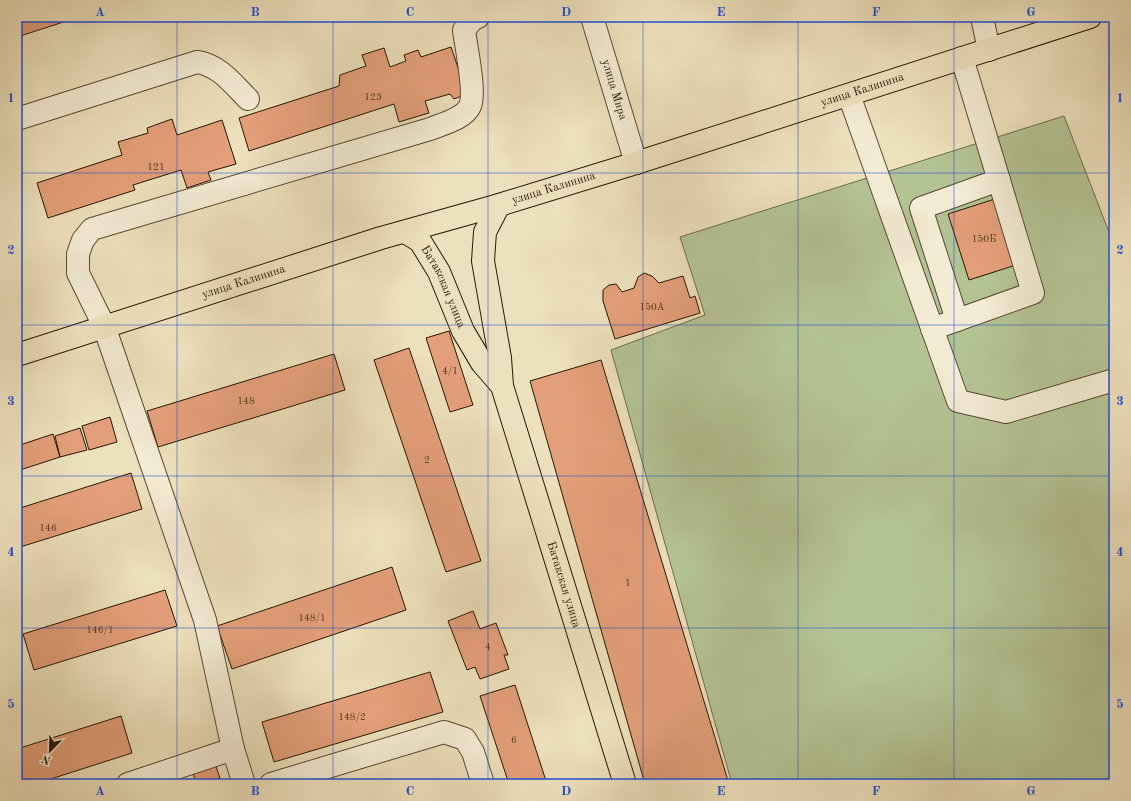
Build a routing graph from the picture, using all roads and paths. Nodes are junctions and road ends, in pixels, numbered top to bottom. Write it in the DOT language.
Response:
graph roads {
  1 [pos="478,17"];
  2 [pos="592,17"];
  3 [pos="982,17"];
  4 [pos="1090,17"];
  5 [pos="989,50"];
  6 [pos="962,58"];
  7 [pos="849,95"];
  8 [pos="248,99"];
  9 [pos="17,119"];
  10 [pos="636,163"];
  11 [pos="999,180"];
  12 [pos="499,205"];
  13 [pos="405,232"];
  14 [pos="957,320"];
  15 [pos="104,326"];
  16 [pos="932,329"];
  17 [pos="17,355"];
  18 [pos="1114,380"];
  19 [pos="502,386"];
  20 [pos="233,749"];
  21 [pos="128,784"];
  22 [pos="244,784"];
  23 [pos="271,784"];
  24 [pos="483,784"];
  25 [pos="625,784"];
  1 -- 15 [label="street"];
  2 -- 10 [label="street, улица Мира"];
  3 -- 5 [label="street"];
  4 -- 5 [label="main road, улица Калинина"];
  5 -- 6 [label="main road, улица Калинина"];
  6 -- 7 [label="main road, улица Калинина"];
  6 -- 11 [label="street"];
  7 -- 10 [label="main road, улица Калинина"];
  7 -- 16 [label="street"];
  8 -- 9 [label="street"];
  10 -- 12 [label="main road, улица Калинина"];
  11 -- 14 [label="street"];
  11 -- 14 [label="street"];
  12 -- 13 [label="main road, улица Калинина"];
  12 -- 19 [label="main road, Батакская улица"];
  13 -- 15 [label="main road, улица Калинина"];
  13 -- 19 [label="main road, Батакская улица"];
  14 -- 16 [label="street"];
  15 -- 17 [label="main road, улица Калинина"];
  15 -- 20 [label="street"];
  16 -- 18 [label="street"];
  19 -- 25 [label="main road, Батакская улица"];
  20 -- 21 [label="street"];
  20 -- 22 [label="street"];
  23 -- 24 [label="street"];
}
